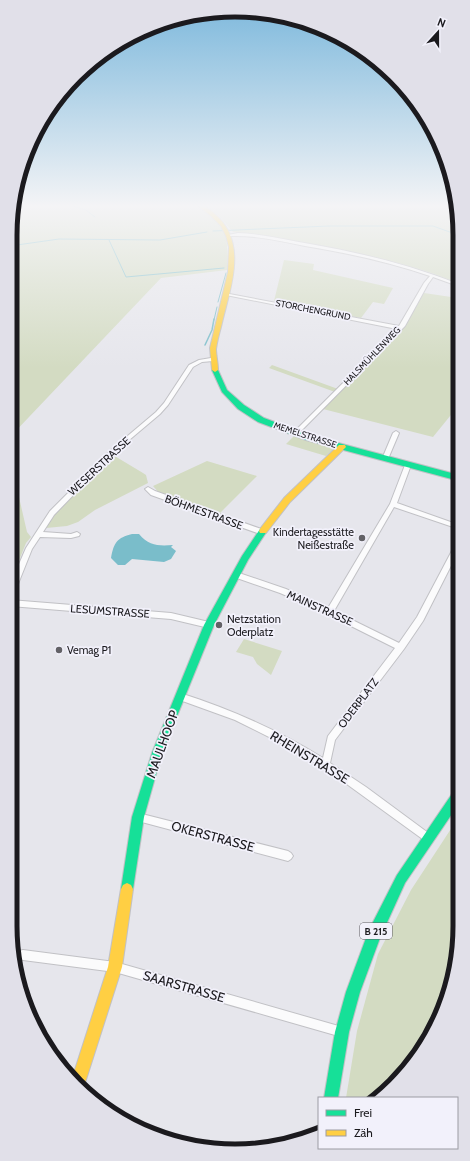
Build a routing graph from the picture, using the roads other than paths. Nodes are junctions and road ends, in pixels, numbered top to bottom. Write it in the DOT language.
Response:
graph roads {
  1 [pos="234,259"];
  2 [pos="378,259"];
  3 [pos="433,275"];
  4 [pos="453,283"];
  5 [pos="226,294"];
  6 [pos="400,328"];
  7 [pos="211,360"];
  8 [pos="300,429"];
  9 [pos="396,433"];
  10 [pos="342,447"];
  11 [pos="384,459"];
  12 [pos="408,465"];
  13 [pos="453,476"];
  14 [pos="148,489"];
  15 [pos="393,504"];
  16 [pos="453,525"];
  17 [pos="262,532"];
  18 [pos="38,534"];
  19 [pos="77,534"];
  20 [pos="453,555"];
  21 [pos="236,575"];
  22 [pos="17,577"];
  23 [pos="17,604"];
  24 [pos="330,611"];
  25 [pos="209,625"];
  26 [pos="401,647"];
  27 [pos="180,696"];
  28 [pos="326,764"];
  29 [pos="453,802"];
  30 [pos="138,817"];
  31 [pos="428,838"];
  32 [pos="288,856"];
  33 [pos="23,955"];
  34 [pos="115,967"];
  35 [pos="342,1032"];
  36 [pos="80,1079"];
  37 [pos="331,1097"];
  1 -- 5 [label="street, MEMELSTRASSE"];
  2 -- 3 [label="street"];
  3 -- 4 [label="street"];
  3 -- 6 [label="street, HALSMÜHLENWEG"];
  5 -- 6 [label="street, STORCHENGRUND"];
  5 -- 7 [label="street, MEMELSTRASSE"];
  6 -- 8 [label="street, HALSMÜHLENWEG"];
  7 -- 10 [label="street, MEMELSTRASSE"];
  7 -- 18 [label="street, WESERSTRASSE"];
  9 -- 11 [label="street"];
  10 -- 11 [label="street, MEMELSTRASSE"];
  10 -- 17 [label="street, MAULHOOP"];
  11 -- 12 [label="street, MEMELSTRASSE"];
  12 -- 13 [label="street, MEMELSTRASSE"];
  12 -- 15 [label="street"];
  14 -- 17 [label="street, BÖHMESTRASSE"];
  15 -- 16 [label="street"];
  15 -- 24 [label="street"];
  17 -- 21 [label="street, MAULHOOP"];
  18 -- 19 [label="street"];
  18 -- 22 [label="street, WESERSTRASSE"];
  20 -- 26 [label="street, ODERPLATZ"];
  21 -- 24 [label="street, MAINSTRASSE"];
  21 -- 25 [label="street, MAULHOOP"];
  23 -- 25 [label="street, LESUMSTRASSE"];
  24 -- 26 [label="street, MAINSTRASSE"];
  25 -- 27 [label="street, MAULHOOP"];
  26 -- 28 [label="street, ODERPLATZ"];
  27 -- 28 [label="street, RHEINSTRASSE"];
  27 -- 30 [label="street, MAULHOOP"];
  28 -- 31 [label="street, RHEINSTRASSE"];
  29 -- 31 [label="street, B 215"];
  30 -- 32 [label="street, OKERSTRASSE"];
  30 -- 34 [label="street, MAULHOOP"];
  31 -- 35 [label="street, B 215"];
  33 -- 34 [label="street, SAARSTRASSE"];
  34 -- 35 [label="street, SAARSTRASSE"];
  34 -- 36 [label="street, MAULHOOP"];
  35 -- 37 [label="street, B 215"];
}
